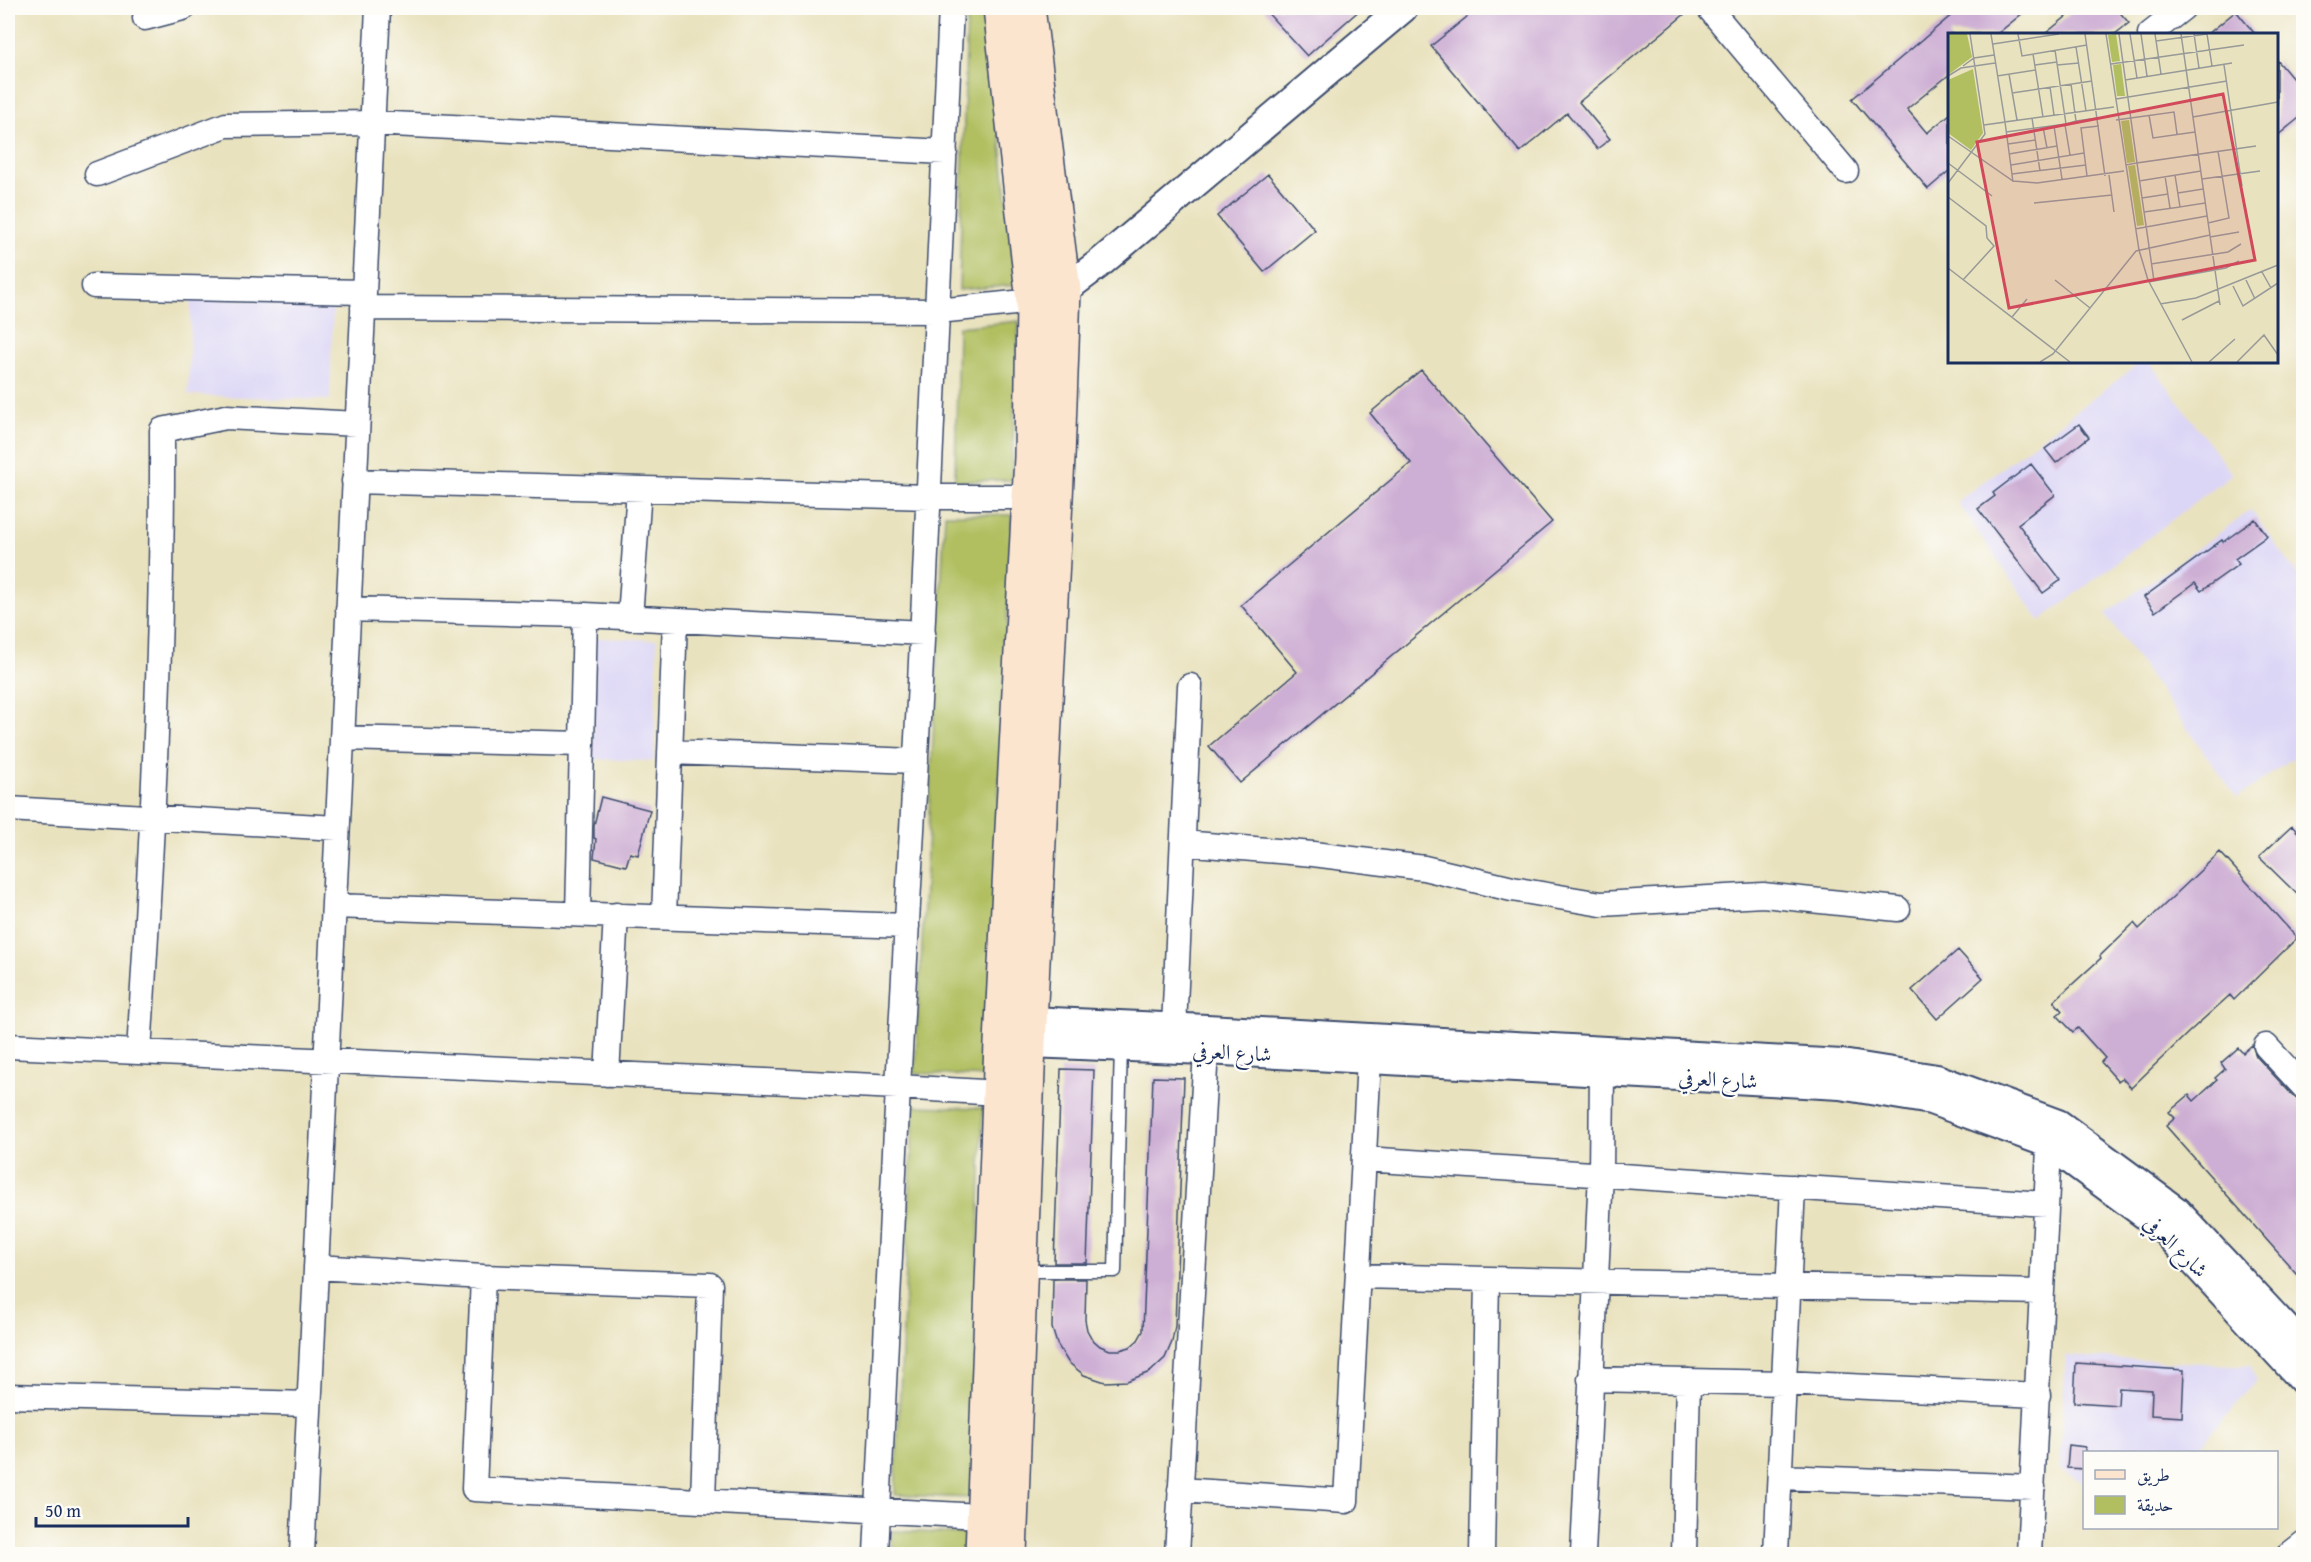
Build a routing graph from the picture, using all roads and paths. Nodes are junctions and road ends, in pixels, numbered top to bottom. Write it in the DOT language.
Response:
graph roads {
  1 [pos="183,8"];
  2 [pos="378,8"];
  3 [pos="951,8"];
  4 [pos="1000,8"];
  5 [pos="1028,8"];
  6 [pos="1402,8"];
  7 [pos="1708,8"];
  8 [pos="2183,8"];
  9 [pos="146,18"];
  10 [pos="2151,33"];
  11 [pos="372,123"];
  12 [pos="945,152"];
  13 [pos="1846,171"];
  14 [pos="97,174"];
  15 [pos="94,286"];
  16 [pos="1064,290"];
  17 [pos="363,300"];
  18 [pos="1033,301"];
  19 [pos="938,311"];
  20 [pos="357,424"];
  21 [pos="354,481"];
  22 [pos="639,489"];
  23 [pos="930,497"];
  24 [pos="1029,498"];
  25 [pos="348,609"];
  26 [pos="585,615"];
  27 [pos="630,618"];
  28 [pos="675,620"];
  29 [pos="923,633"];
  30 [pos="1190,686"];
  31 [pos="342,738"];
  32 [pos="582,744"];
  33 [pos="670,752"];
  34 [pos="916,761"];
  35 [pos="8,809"];
  36 [pos="153,818"];
  37 [pos="337,828"];
  38 [pos="1183,843"];
  39 [pos="333,906"];
  40 [pos="1898,909"];
  41 [pos="578,914"];
  42 [pos="616,915"];
  43 [pos="664,917"];
  44 [pos="907,926"];
  45 [pos="1174,1027"];
  46 [pos="1029,1032"];
  47 [pos="1207,1039"];
  48 [pos="8,1046"];
  49 [pos="2266,1046"];
  50 [pos="1121,1047"];
  51 [pos="139,1052"];
  52 [pos="1369,1059"];
  53 [pos="326,1061"];
  54 [pos="1602,1072"];
  55 [pos="607,1074"];
  56 [pos="898,1087"];
  57 [pos="2304,1087"];
  58 [pos="999,1093"];
  59 [pos="2049,1132"];
  60 [pos="1364,1158"];
  61 [pos="1601,1173"];
  62 [pos="1793,1187"];
  63 [pos="2046,1204"];
  64 [pos="316,1267"];
  65 [pos="1020,1271"];
  66 [pos="1358,1276"];
  67 [pos="483,1277"];
  68 [pos="1487,1279"];
  69 [pos="1596,1282"];
  70 [pos="1789,1286"];
  71 [pos="2042,1292"];
  72 [pos="2304,1348"];
  73 [pos="1590,1379"];
  74 [pos="1688,1381"];
  75 [pos="2304,1381"];
  76 [pos="1784,1383"];
  77 [pos="2038,1395"];
  78 [pos="8,1396"];
  79 [pos="309,1404"];
  80 [pos="1780,1477"];
  81 [pos="2032,1487"];
  82 [pos="1180,1490"];
  83 [pos="703,1501"];
  84 [pos="878,1510"];
  85 [pos="998,1516"];
  86 [pos="2304,1543"];
  87 [pos="302,1554"];
  88 [pos="876,1554"];
  89 [pos="982,1554"];
  90 [pos="1010,1554"];
  91 [pos="1177,1554"];
  92 [pos="1482,1554"];
  93 [pos="1583,1554"];
  94 [pos="1684,1554"];
  95 [pos="1776,1554"];
  96 [pos="2029,1554"];
  97 [pos="2290,1554"];
  1 -- 9 [label="street"];
  2 -- 11 [label="street"];
  3 -- 12 [label="street"];
  4 -- 18 [label="main road"];
  5 -- 16 [label="main road"];
  6 -- 16 [label="street"];
  7 -- 13 [label="street"];
  8 -- 10 [label="street"];
  11 -- 12 [label="street"];
  11 -- 14 [label="street"];
  11 -- 17 [label="street"];
  12 -- 19 [label="street"];
  15 -- 17 [label="street"];
  16 -- 18 [label="street"];
  16 -- 46 [label="main road"];
  17 -- 19 [label="street"];
  17 -- 20 [label="street"];
  18 -- 19 [label="street"];
  18 -- 24 [label="main road"];
  19 -- 23 [label="street"];
  20 -- 21 [label="street"];
  20 -- 36 [label="street"];
  21 -- 22 [label="street"];
  21 -- 25 [label="street"];
  22 -- 23 [label="street"];
  22 -- 27 [label="street"];
  23 -- 24 [label="street"];
  23 -- 29 [label="street"];
  24 -- 58 [label="main road"];
  25 -- 26 [label="street"];
  25 -- 31 [label="street"];
  26 -- 27 [label="street"];
  26 -- 32 [label="street"];
  27 -- 28 [label="street"];
  28 -- 29 [label="street"];
  28 -- 33 [label="street"];
  29 -- 34 [label="street"];
  30 -- 38 [label="street"];
  31 -- 32 [label="street"];
  31 -- 37 [label="street"];
  32 -- 41 [label="street"];
  33 -- 34 [label="street"];
  33 -- 43 [label="street"];
  34 -- 44 [label="street"];
  35 -- 36 [label="street"];
  36 -- 37 [label="street"];
  36 -- 51 [label="street"];
  37 -- 39 [label="street"];
  38 -- 40 [label="street"];
  38 -- 45 [label="street"];
  39 -- 41 [label="street"];
  39 -- 53 [label="street"];
  41 -- 42 [label="street"];
  42 -- 43 [label="street"];
  42 -- 55 [label="street"];
  43 -- 44 [label="street"];
  44 -- 56 [label="street"];
  45 -- 46 [label="street, شارع العرفي"];
  45 -- 47 [label="street, شارع العرفي"];
  46 -- 50 [label="street, شارع العرفي"];
  46 -- 65 [label="main road"];
  47 -- 50 [label="street, شارع العرفي"];
  47 -- 52 [label="street, شارع العرفي"];
  47 -- 59 [label="street, شارع العرفي"];
  47 -- 82 [label="street"];
  48 -- 51 [label="street"];
  49 -- 57 [label="street"];
  50 -- 65 [label="lane"];
  51 -- 53 [label="street"];
  52 -- 54 [label="street, شارع العرفي"];
  52 -- 60 [label="street"];
  53 -- 55 [label="street"];
  53 -- 64 [label="street"];
  54 -- 59 [label="street, شارع العرفي"];
  54 -- 61 [label="street"];
  55 -- 56 [label="street"];
  56 -- 58 [label="street"];
  56 -- 84 [label="street"];
  58 -- 85 [label="main road"];
  59 -- 63 [label="street"];
  59 -- 72 [label="street, شارع العرفي"];
  59 -- 75 [label="street, شارع العرفي"];
  60 -- 61 [label="street"];
  60 -- 66 [label="street"];
  61 -- 62 [label="street"];
  61 -- 69 [label="street"];
  62 -- 63 [label="street"];
  62 -- 70 [label="street"];
  63 -- 71 [label="street"];
  64 -- 67 [label="street"];
  64 -- 79 [label="street"];
  65 -- 85 [label="main road"];
  66 -- 68 [label="street"];
  66 -- 82 [label="street"];
  67 -- 83 [label="street"];
  67 -- 83 [label="street"];
  68 -- 69 [label="street"];
  68 -- 92 [label="street"];
  69 -- 70 [label="street"];
  69 -- 73 [label="street"];
  70 -- 71 [label="street"];
  70 -- 76 [label="street"];
  71 -- 77 [label="street"];
  73 -- 74 [label="street"];
  73 -- 93 [label="street"];
  74 -- 76 [label="street"];
  74 -- 94 [label="street"];
  76 -- 77 [label="street"];
  76 -- 80 [label="street"];
  77 -- 81 [label="street"];
  78 -- 79 [label="street"];
  79 -- 87 [label="street"];
  80 -- 81 [label="street"];
  80 -- 95 [label="street"];
  81 -- 96 [label="street"];
  82 -- 91 [label="street"];
  83 -- 84 [label="street"];
  84 -- 85 [label="street"];
  84 -- 88 [label="street"];
  85 -- 89 [label="main road"];
  85 -- 90 [label="main road"];
  86 -- 97 [label="street"];
}
